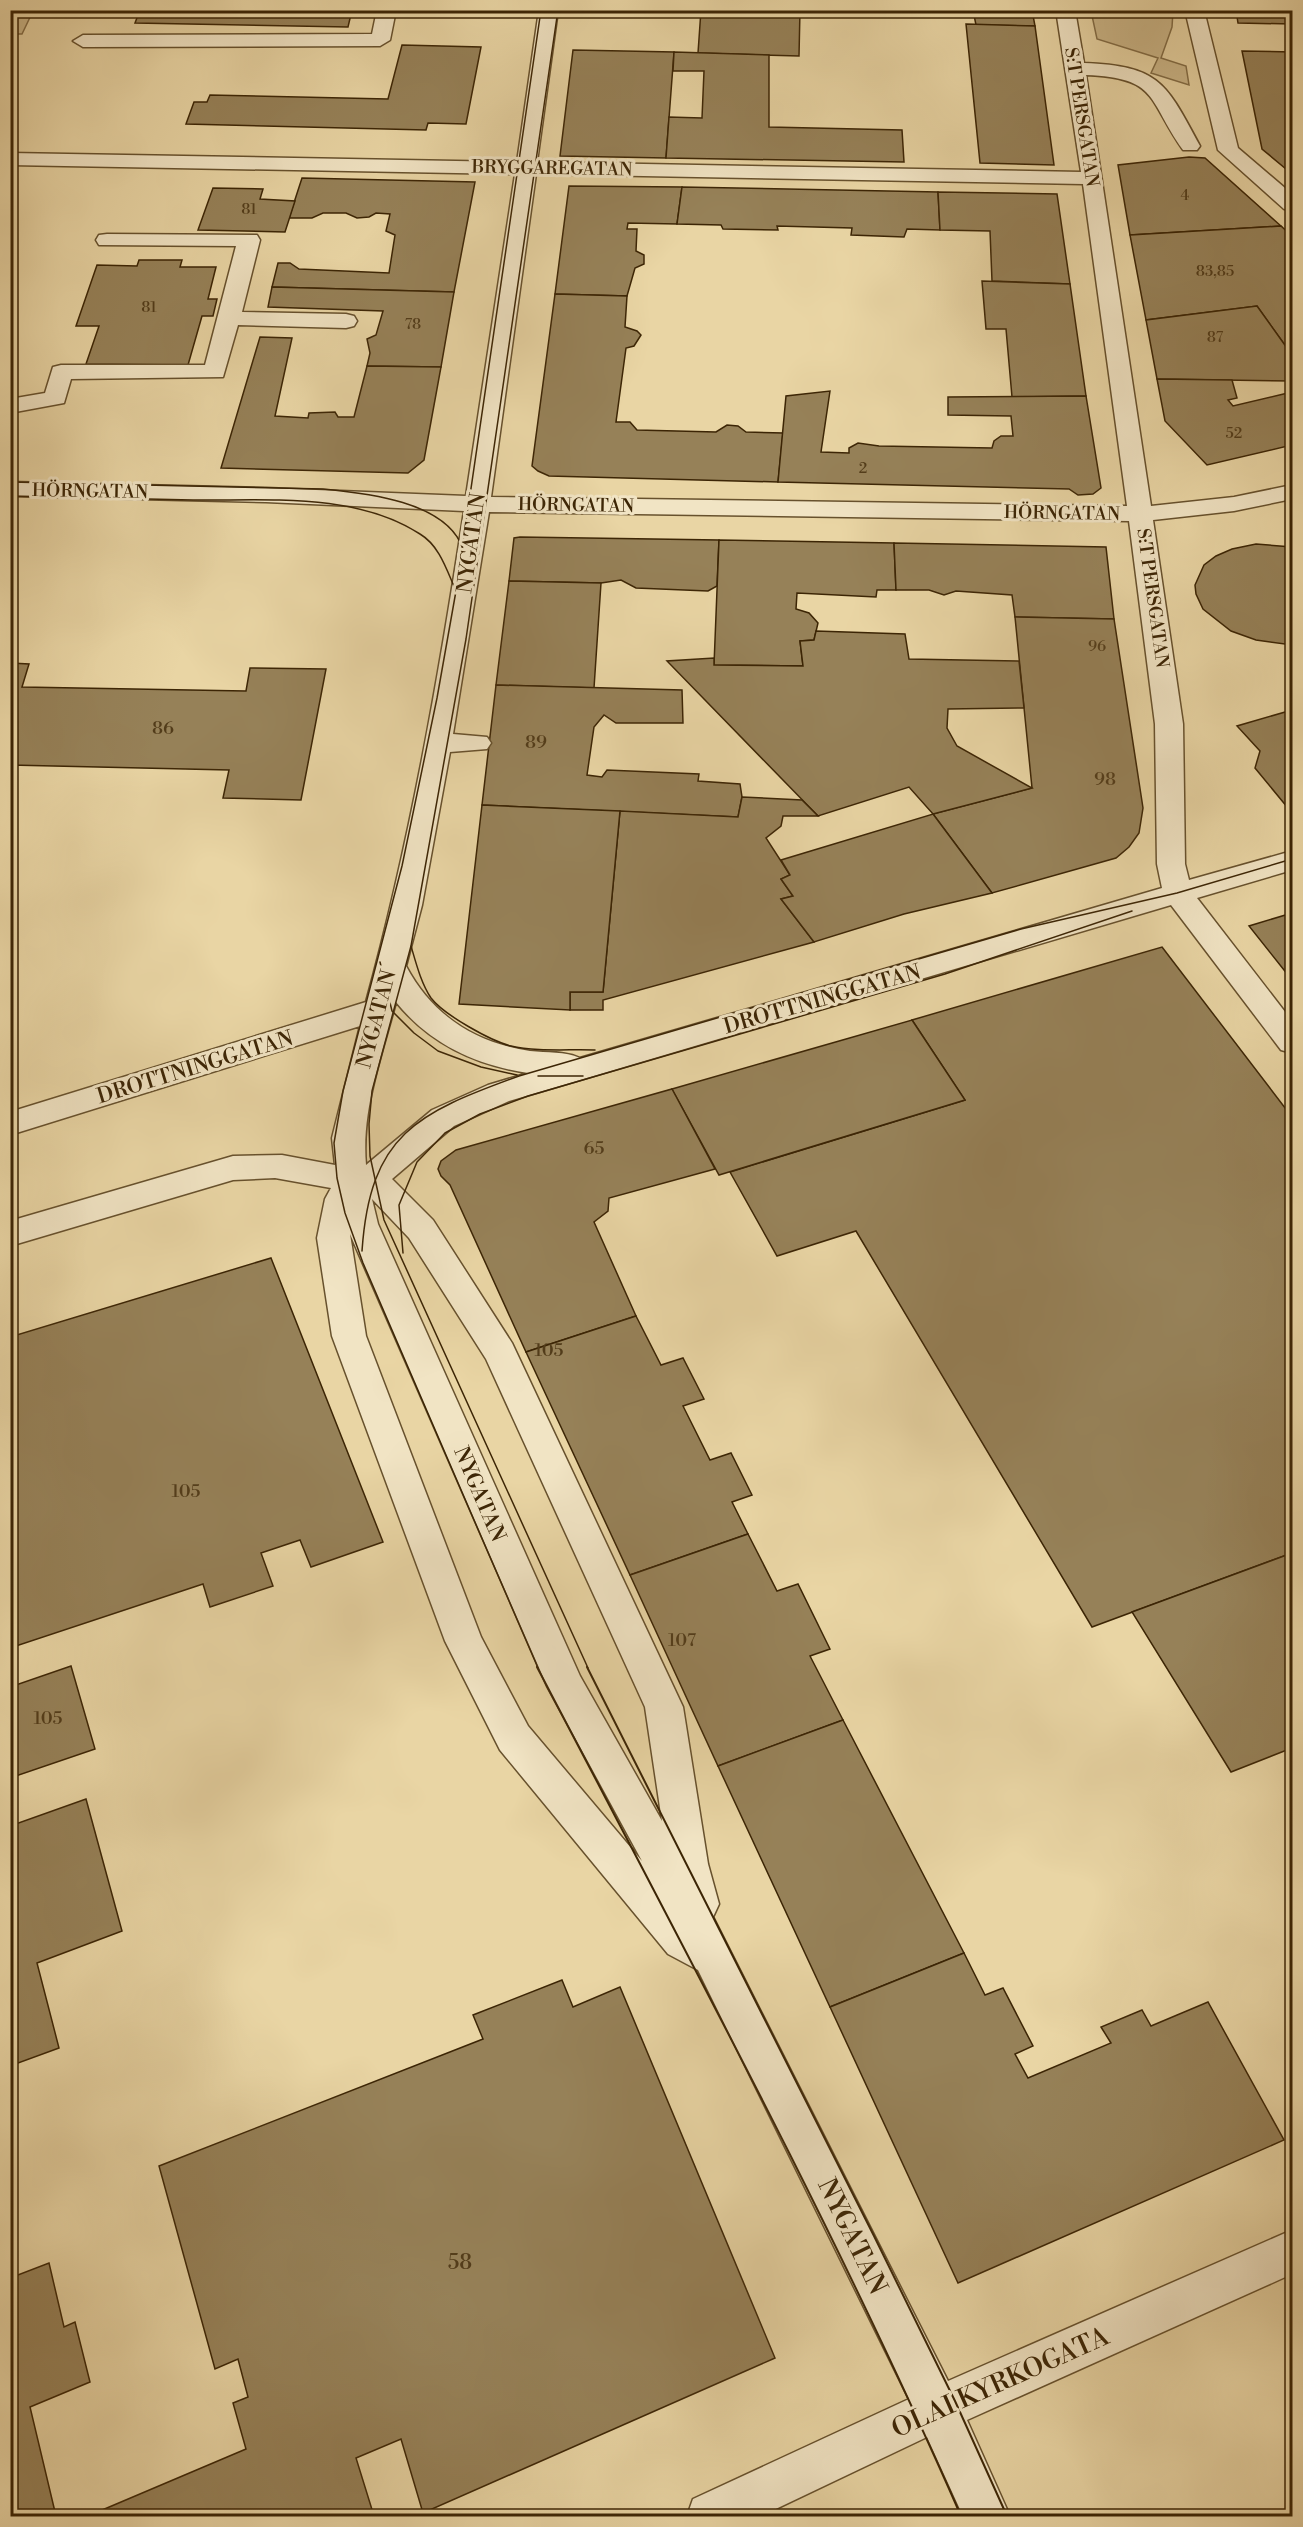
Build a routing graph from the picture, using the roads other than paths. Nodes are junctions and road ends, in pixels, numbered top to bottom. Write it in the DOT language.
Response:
graph roads {
  1 [pos="387,10"];
  2 [pos="549,10"];
  3 [pos="1065,10"];
  4 [pos="1194,10"];
  5 [pos="83,41"];
  6 [pos="1075,69"];
  7 [pos="1190,146"];
  8 [pos="10,159"];
  9 [pos="525,168"];
  10 [pos="1093,178"];
  11 [pos="1293,204"];
  12 [pos="107,240"];
  13 [pos="229,318"];
  14 [pos="346,321"];
  15 [pos="10,406"];
  16 [pos="10,489"];
  17 [pos="1293,492"];
  18 [pos="477,504"];
  19 [pos="1142,514"];
  20 [pos="438,743"];
  21 [pos="477,743"];
  22 [pos="1293,860"];
  23 [pos="1178,894"];
  24 [pos="391,966"];
  25 [pos="379,1009"];
  26 [pos="1293,1042"];
  27 [pos="597,1065"];
  28 [pos="10,1124"];
  29 [pos="362,1180"];
  30 [pos="10,1234"];
  31 [pos="713,1958"];
  32 [pos="1293,2252"];
  33 [pos="938,2409"];
  34 [pos="710,2517"];
  35 [pos="987,2517"];
  1 -- 5 [label="street"];
  2 -- 9 [label="street, NYGATAN"];
  3 -- 6 [label="street, S:T PERSGATAN"];
  4 -- 11 [label="street"];
  6 -- 7 [label="street"];
  6 -- 10 [label="street, S:T PERSGATAN"];
  8 -- 9 [label="street, BRYGGAREGATAN"];
  9 -- 10 [label="street, BRYGGAREGATAN"];
  9 -- 18 [label="street, NYGATAN"];
  10 -- 19 [label="street, S:T PERSGATAN"];
  12 -- 13 [label="street"];
  13 -- 14 [label="street"];
  13 -- 15 [label="street"];
  16 -- 18 [label="street, HÖRNGATAN"];
  17 -- 19 [label="street, HÖRNGATAN"];
  18 -- 19 [label="street, HÖRNGATAN"];
  18 -- 20 [label="street, NYGATAN"];
  19 -- 23 [label="street, S:T PERSGATAN"];
  20 -- 21 [label="street"];
  20 -- 24 [label="street, NYGATAN"];
  22 -- 23 [label="street, DROTTNINGGATAN"];
  23 -- 26 [label="street, S:T PERSGATAN"];
  23 -- 27 [label="street, DROTTNINGGATAN"];
  24 -- 25 [label="street, NYGATAN"];
  24 -- 27 [label="street"];
  25 -- 28 [label="street, DROTTNINGGATAN"];
  25 -- 29 [label="street, NYGATAN"];
  27 -- 29 [label="street, DROTTNINGGATAN"];
  29 -- 30 [label="street"];
  29 -- 31 [label="street, NYGATAN"];
  29 -- 31 [label="street, NYGATAN"];
  29 -- 31 [label="street"];
  31 -- 33 [label="street, NYGATAN"];
  32 -- 33 [label="street, OLAI KYRKOGATA"];
  33 -- 34 [label="street, OLAI KYRKOGATA"];
  33 -- 35 [label="street, NYGATAN"];
}
